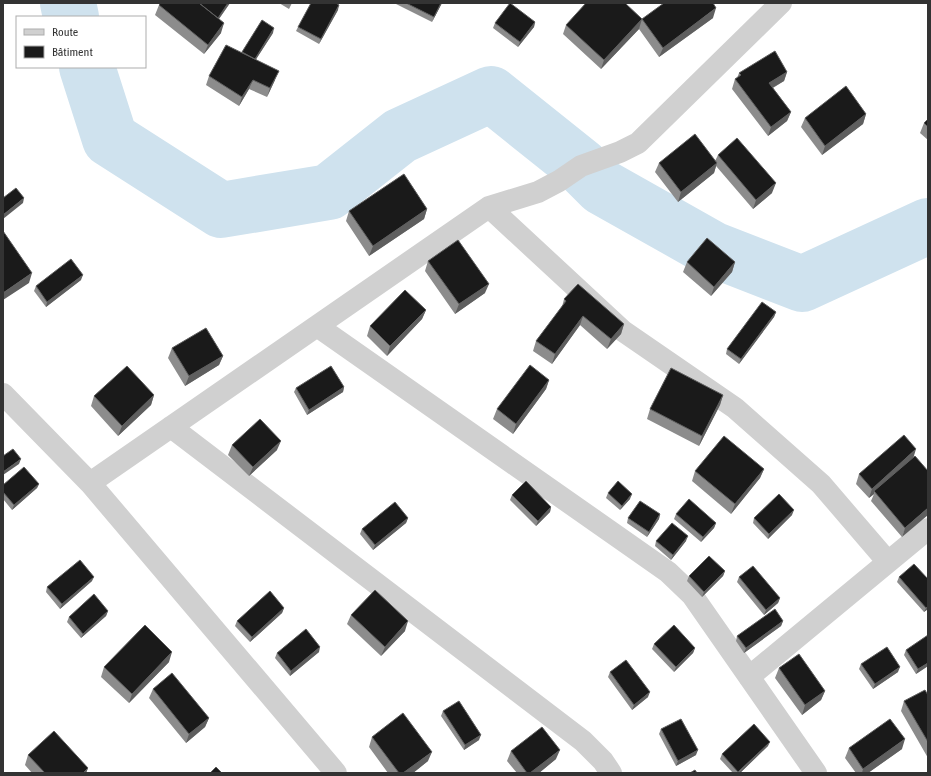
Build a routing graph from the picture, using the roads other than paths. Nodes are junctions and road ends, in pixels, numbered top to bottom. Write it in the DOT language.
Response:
graph roads {
  1 [pos="781,3"];
  2 [pos="489,207"];
  3 [pos="318,326"];
  4 [pos="3,394"];
  5 [pos="171,427"];
  6 [pos="90,483"];
  7 [pos="928,529"];
  8 [pos="888,562"];
  9 [pos="749,677"];
  10 [pos="336,773"];
  11 [pos="612,773"];
  12 [pos="816,773"];
  1 -- 2 [label="street"];
  2 -- 3 [label="street"];
  2 -- 8 [label="street"];
  3 -- 5 [label="street"];
  3 -- 9 [label="street"];
  4 -- 6 [label="street"];
  5 -- 6 [label="street"];
  5 -- 11 [label="street"];
  6 -- 10 [label="street"];
  7 -- 8 [label="street"];
  8 -- 9 [label="street"];
  9 -- 12 [label="street"];
}
